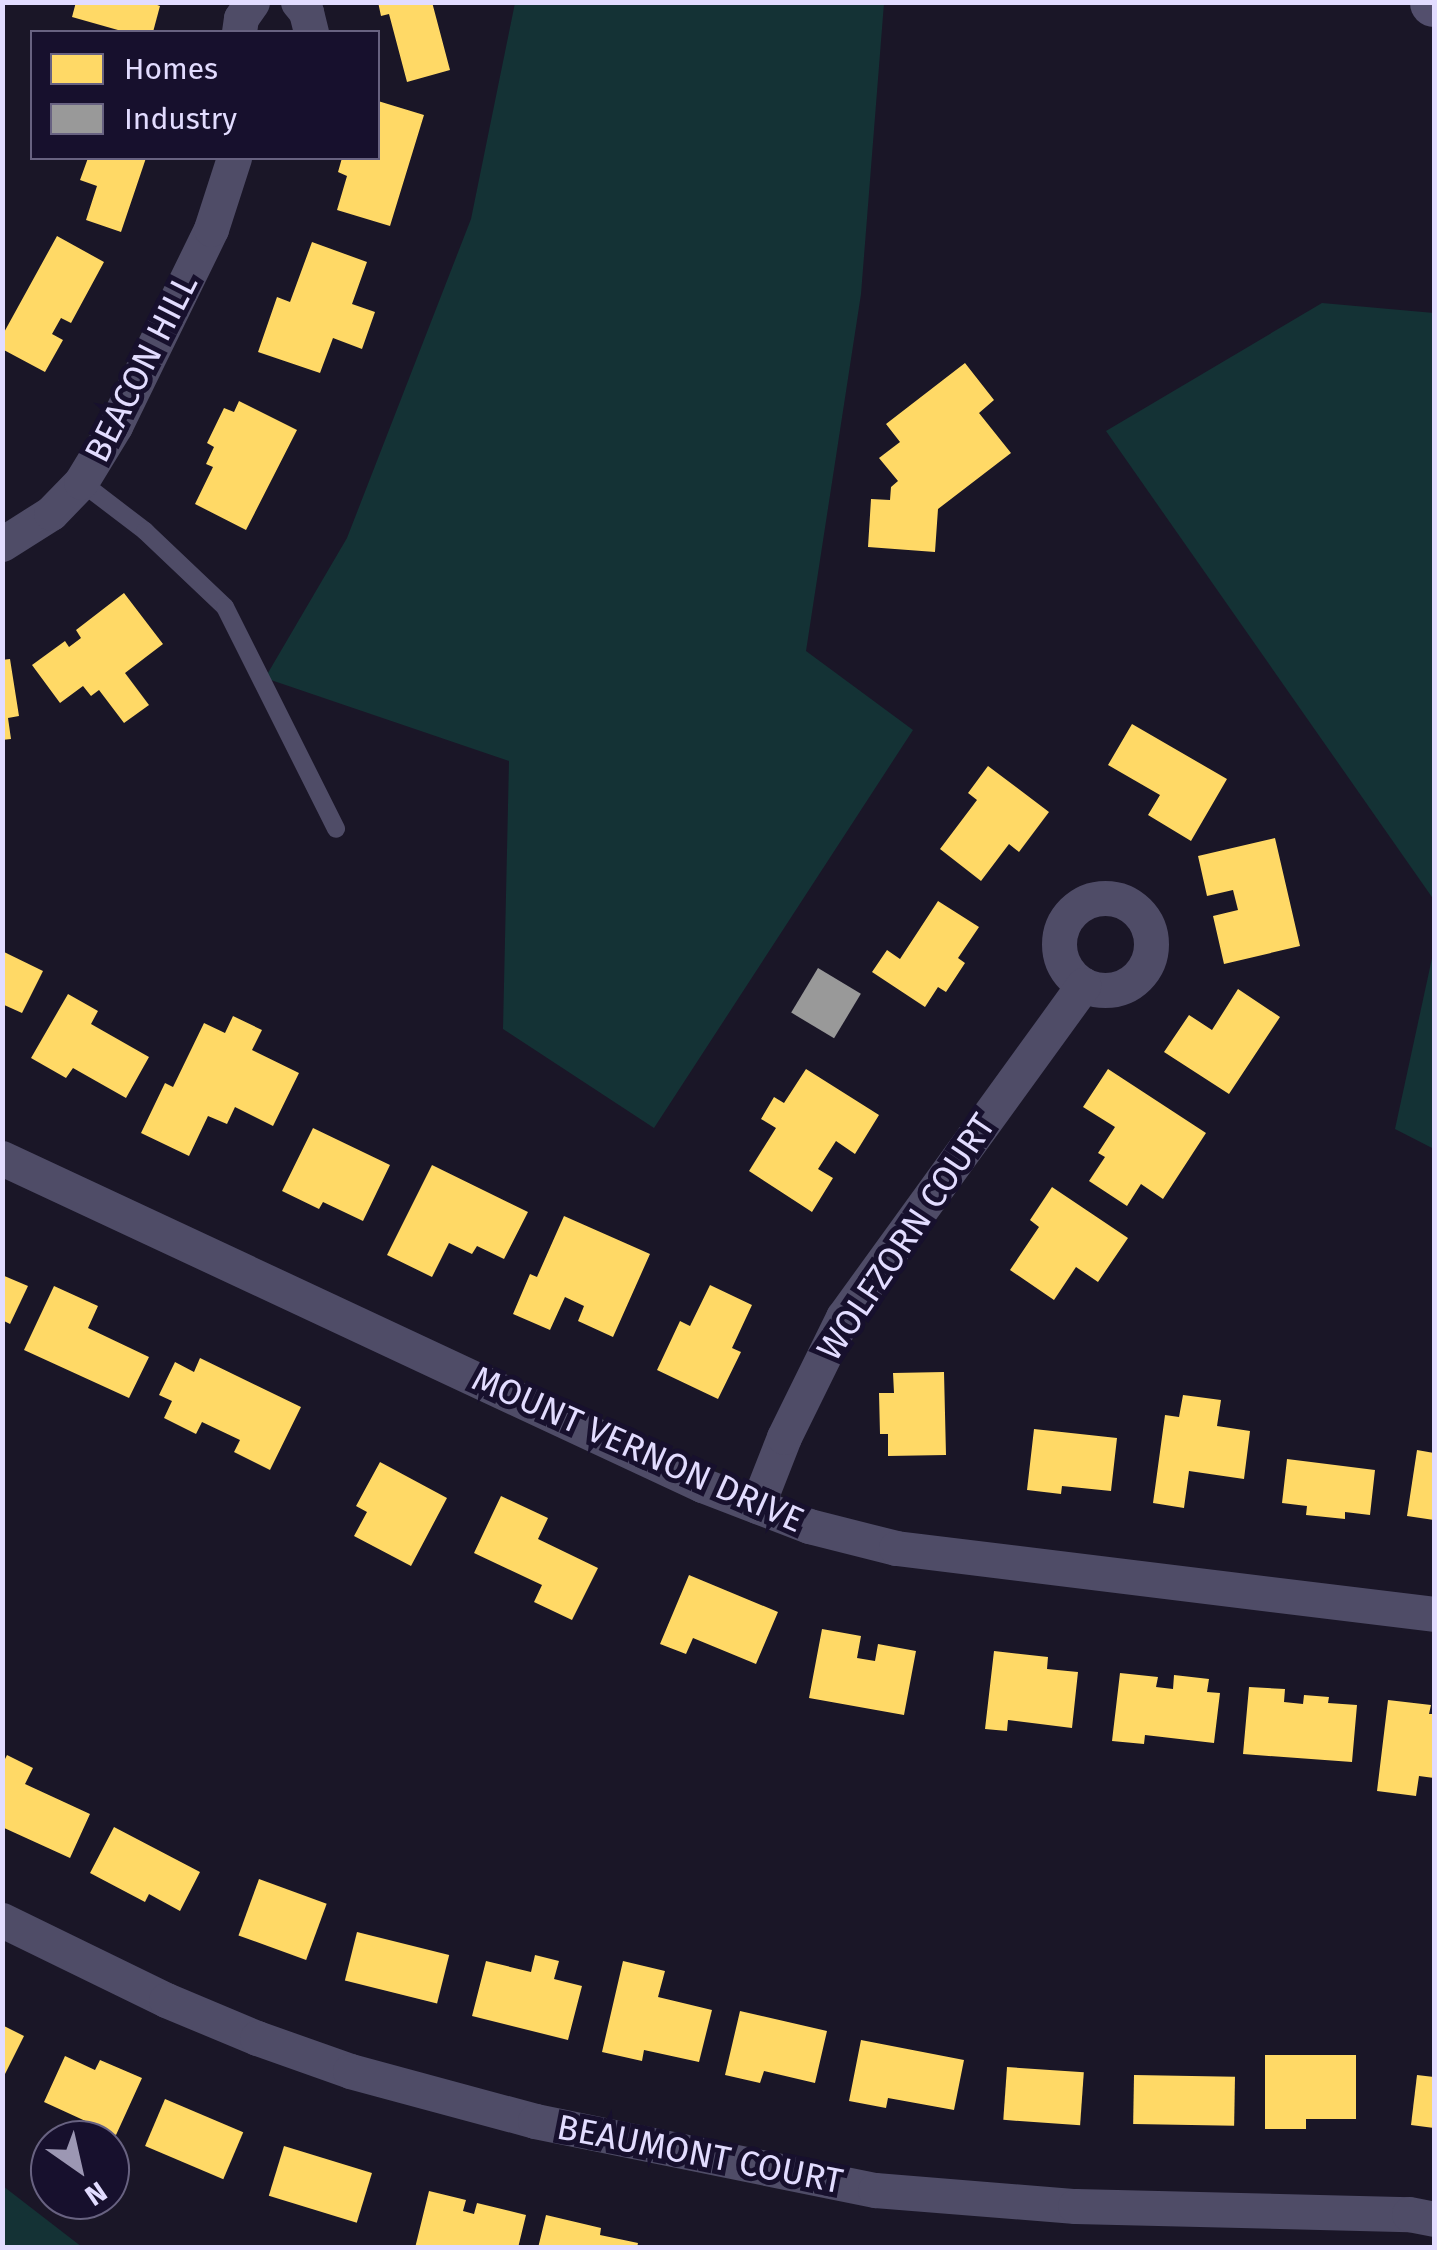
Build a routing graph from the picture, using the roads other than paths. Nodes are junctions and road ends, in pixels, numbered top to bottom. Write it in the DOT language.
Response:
graph roads {
  1 [pos="252,2"];
  2 [pos="298,2"];
  3 [pos="239,30"];
  4 [pos="310,30"];
  5 [pos="233,160"];
  6 [pos="81,482"];
  7 [pos="2,544"];
  8 [pos="336,829"];
  9 [pos="1083,985"];
  10 [pos="2,1158"];
  11 [pos="757,1506"];
  12 [pos="1434,1614"];
  13 [pos="2,1920"];
  14 [pos="1434,2219"];
  1 -- 3 [label="street"];
  2 -- 4 [label="street"];
  5 -- 6 [label="street, BEACON HILL"];
  6 -- 7 [label="street, BEACON HILL"];
  6 -- 8 [label="lane"];
  9 -- 11 [label="street, WOLFZORN COURT"];
  10 -- 11 [label="street, MOUNT VERNON DRIVE"];
  11 -- 12 [label="street, MOUNT VERNON DRIVE"];
  13 -- 14 [label="street, BEAUMONT COURT"];
}
